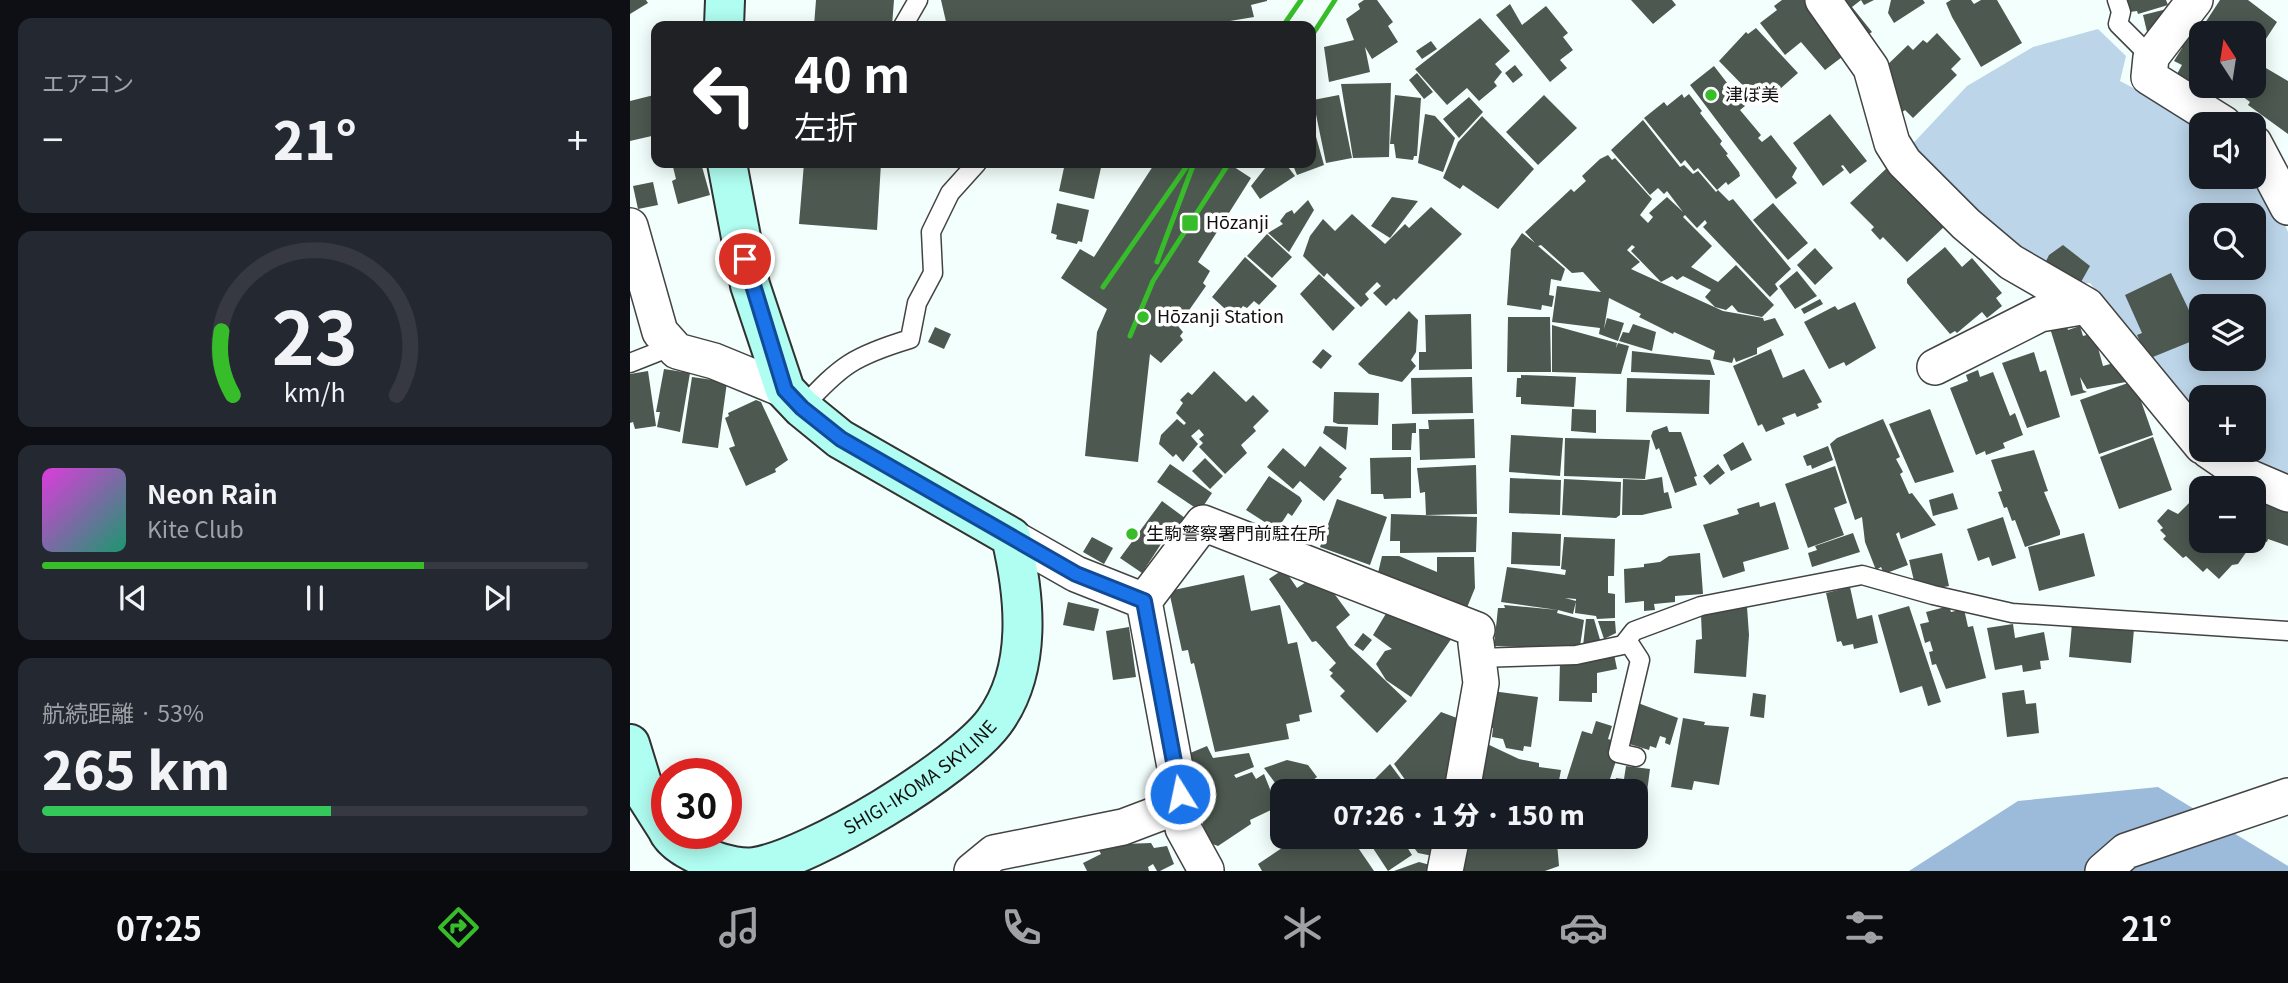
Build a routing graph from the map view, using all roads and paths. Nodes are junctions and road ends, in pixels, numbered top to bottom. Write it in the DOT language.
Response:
graph roads {
  1 [pos="725,0"];
  2 [pos="918,0"];
  3 [pos="1823,0"];
  4 [pos="2117,0"];
  5 [pos="2195,0"];
  6 [pos="724,21"];
  7 [pos="906,21"];
  8 [pos="2151,57"];
  9 [pos="2205,112"];
  10 [pos="2266,166"];
  11 [pos="728,168"];
  12 [pos="972,168"];
  13 [pos="2288,207"];
  14 [pos="630,226"];
  15 [pos="2087,306"];
  16 [pos="673,346"];
  17 [pos="630,363"];
  18 [pos="1935,367"];
  19 [pos="793,399"];
  20 [pos="2189,430"];
  21 [pos="2225,462"];
  22 [pos="2288,494"];
  23 [pos="1012,537"];
  24 [pos="1144,601"];
  25 [pos="2288,631"];
  26 [pos="1627,640"];
  27 [pos="1477,644"];
  28 [pos="630,744"];
  29 [pos="1636,757"];
  30 [pos="1464,779"];
  31 [pos="1180,794"];
  32 [pos="2288,796"];
  33 [pos="651,804"];
  34 [pos="693,849"];
  35 [pos="1449,849"];
  36 [pos="1206,870"];
  37 [pos="972,871"];
  38 [pos="1445,871"];
  39 [pos="2103,871"];
  1 -- 6 [label="street"];
  2 -- 7 [label="lane"];
  3 -- 15 [label="street"];
  4 -- 8 [label="lane"];
  5 -- 8 [label="street"];
  8 -- 9 [label="street"];
  10 -- 13 [label="street"];
  11 -- 19 [label="street"];
  12 -- 19 [label="lane"];
  14 -- 16 [label="street"];
  15 -- 18 [label="street"];
  15 -- 20 [label="street"];
  16 -- 17 [label="lane"];
  16 -- 19 [label="street"];
  19 -- 23 [label="street"];
  21 -- 22 [label="street"];
  23 -- 24 [label="street"];
  23 -- 34 [label="street, SHIGI-IKOMA SKYLINE"];
  24 -- 27 [label="street"];
  24 -- 31 [label="street"];
  25 -- 26 [label="lane"];
  26 -- 27 [label="lane"];
  26 -- 29 [label="lane"];
  27 -- 30 [label="street"];
  28 -- 33 [label="street, SHIGI-IKOMA SKYLINE"];
  31 -- 36 [label="street"];
  31 -- 37 [label="street"];
  32 -- 39 [label="street"];
  35 -- 38 [label="street"];
}
